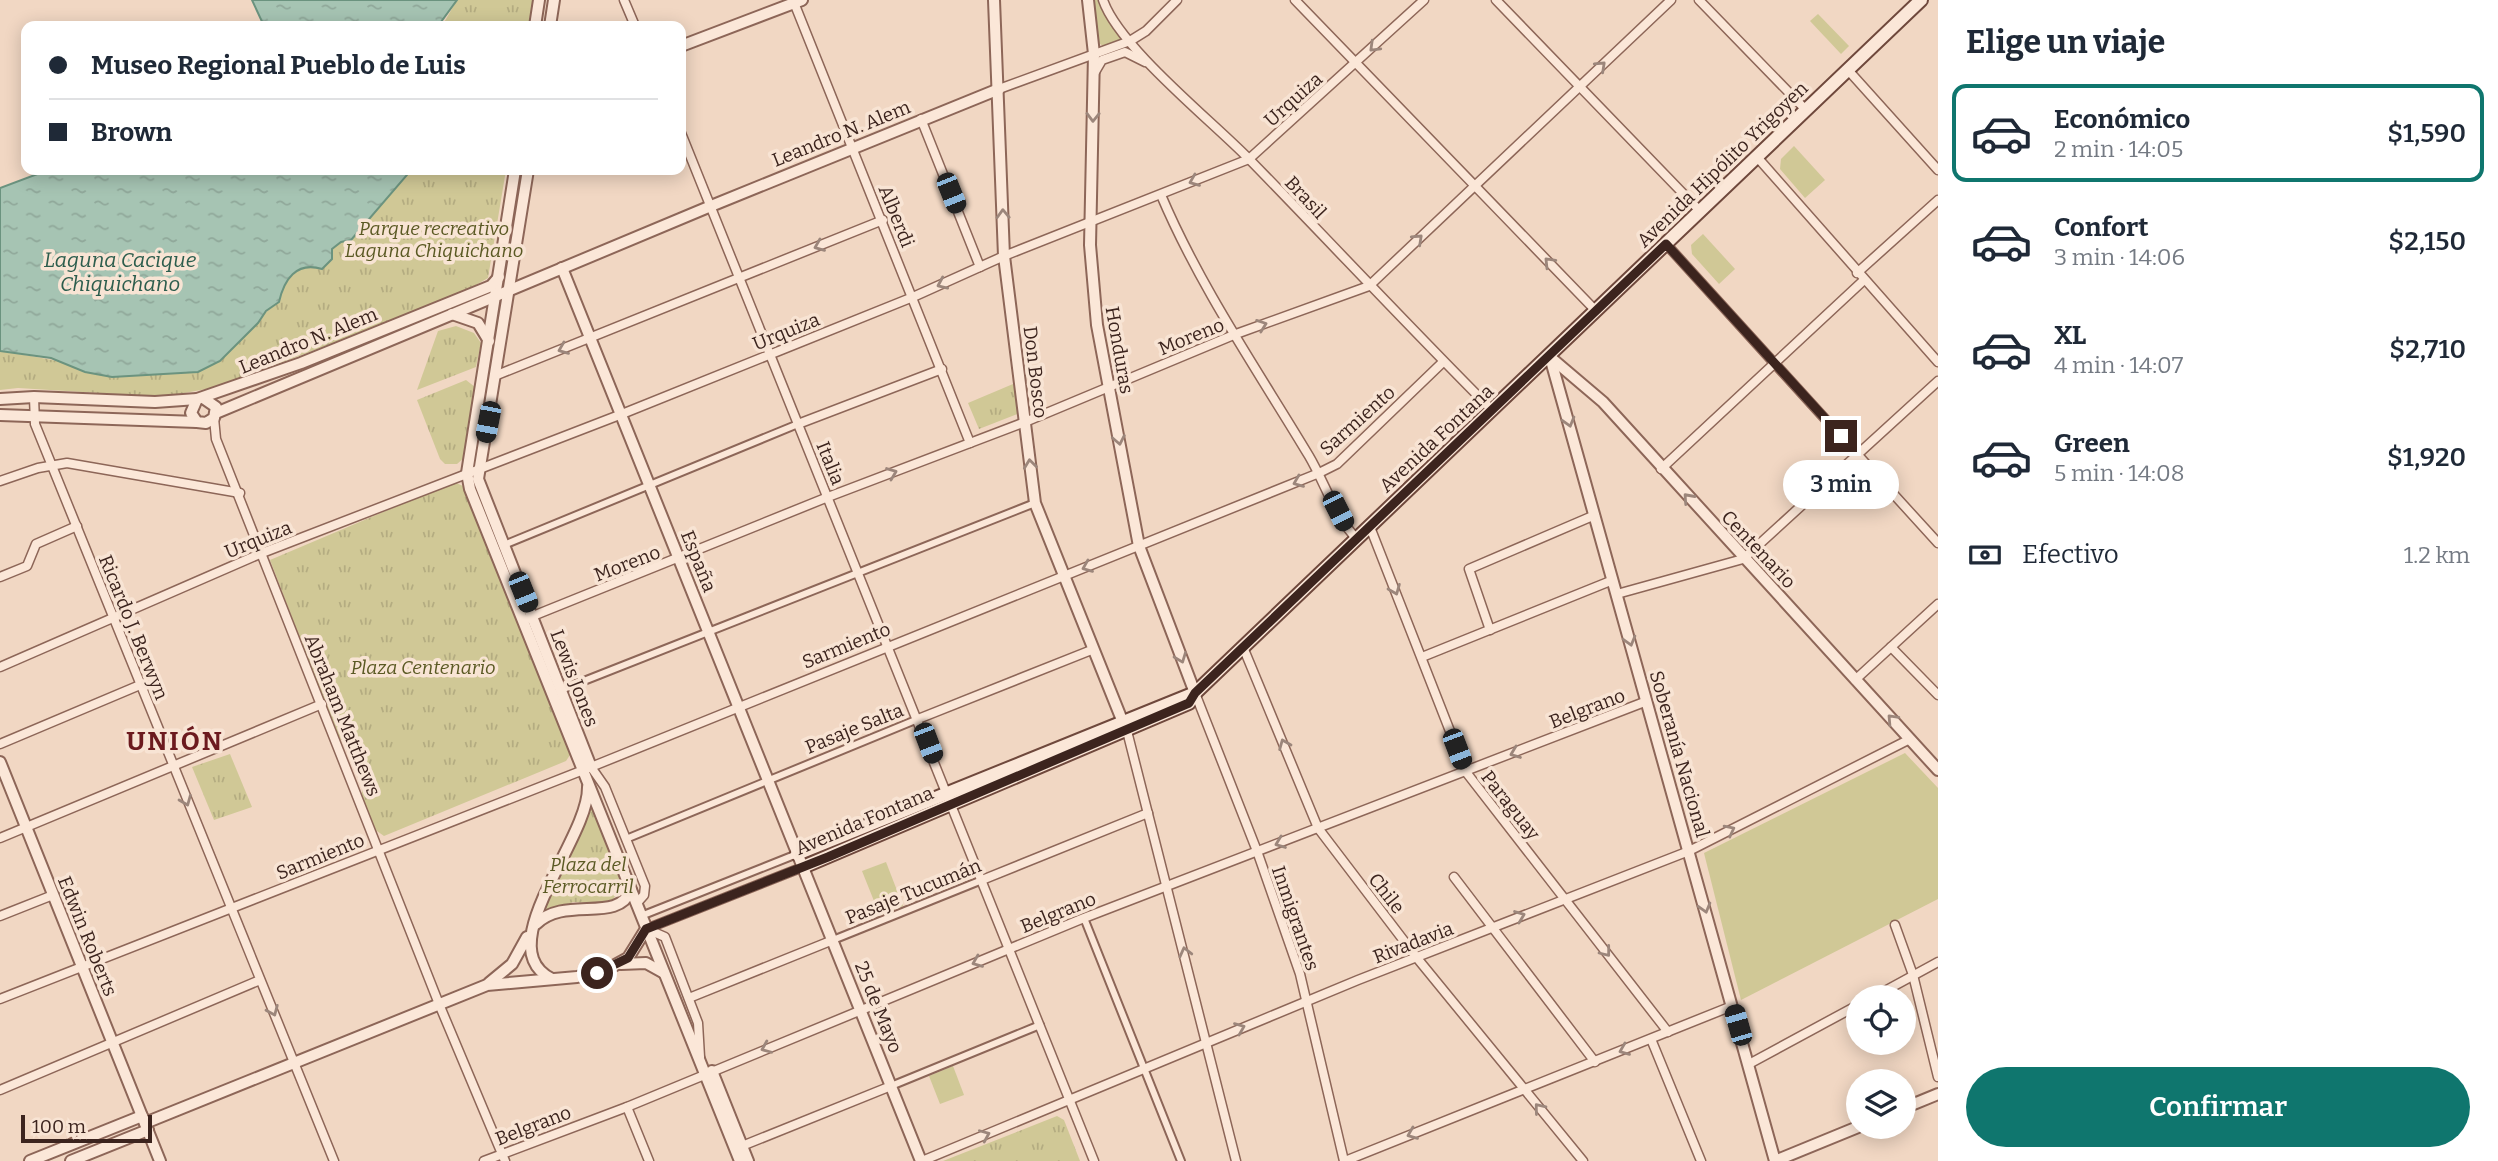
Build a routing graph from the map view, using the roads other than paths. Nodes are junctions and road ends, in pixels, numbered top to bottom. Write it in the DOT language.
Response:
graph roads {
  1 [pos="539,0"];
  2 [pos="554,0"];
  3 [pos="624,0"];
  4 [pos="994,0"];
  5 [pos="1088,0"];
  6 [pos="1103,0"];
  7 [pos="1177,0"];
  8 [pos="1295,0"];
  9 [pos="1424,0"];
  10 [pos="1496,0"];
  11 [pos="1671,0"];
  12 [pos="1699,0"];
  13 [pos="797,1"];
  14 [pos="1915,2"];
  15 [pos="536,21"];
  16 [pos="551,21"];
  17 [pos="633,21"];
  18 [pos="1130,41"];
  19 [pos="686,44"];
  20 [pos="1094,54"];
  21 [pos="1148,63"];
  22 [pos="1357,64"];
  23 [pos="1847,70"];
  24 [pos="1094,73"];
  25 [pos="1580,86"];
  26 [pos="999,89"];
  27 [pos="1806,110"];
  28 [pos="921,119"];
  29 [pos="686,145"];
  30 [pos="852,147"];
  31 [pos="1757,157"];
  32 [pos="1249,159"];
  33 [pos="1938,170"];
  34 [pos="514,175"];
  35 [pos="527,175"];
  36 [pos="1474,186"];
  37 [pos="1161,195"];
  38 [pos="1938,200"];
  39 [pos="711,206"];
  40 [pos="1700,211"];
  41 [pos="883,220"];
  42 [pos="1090,223"];
  43 [pos="1666,244"];
  44 [pos="1004,256"];
  45 [pos="980,267"];
  46 [pos="562,268"];
  47 [pos="499,277"];
  48 [pos="1860,277"];
  49 [pos="738,278"];
  50 [pos="1369,286"];
  51 [pos="510,290"];
  52 [pos="496,296"];
  53 [pos="913,297"];
  54 [pos="1596,311"];
  55 [pos="452,314"];
  56 [pos="1236,334"];
  57 [pos="591,337"];
  58 [pos="490,343"];
  59 [pos="771,354"];
  60 [pos="1550,357"];
  61 [pos="1443,362"];
  62 [pos="1938,362"];
  63 [pos="1774,363"];
  64 [pos="942,369"];
  65 [pos="497,375"];
  66 [pos="1938,381"];
  67 [pos="1109,387"];
  68 [pos="34,397"];
  69 [pos="200,398"];
  70 [pos="0,399"];
  71 [pos="1493,411"];
  72 [pos="33,414"];
  73 [pos="621,414"];
  74 [pos="0,415"];
  75 [pos="215,415"];
  76 [pos="1024,422"];
  77 [pos="199,423"];
  78 [pos="798,424"];
  79 [pos="216,439"];
  80 [pos="970,443"];
  81 [pos="1857,454"];
  82 [pos="51,465"];
  83 [pos="479,469"];
  84 [pos="1661,469"];
  85 [pos="467,473"];
  86 [pos="1319,473"];
  87 [pos="0,481"];
  88 [pos="650,485"];
  89 [pos="240,493"];
  90 [pos="828,497"];
  91 [pos="1035,503"];
  92 [pos="1595,514"];
  93 [pos="77,526"];
  94 [pos="1370,527"];
  95 [pos="1357,539"];
  96 [pos="1938,543"];
  97 [pos="504,545"];
  98 [pos="1139,546"];
  99 [pos="262,553"];
  100 [pos="1743,558"];
  101 [pos="679,560"];
  102 [pos="859,573"];
  103 [pos="1064,576"];
  104 [pos="0,577"];
  105 [pos="1613,580"];
  106 [pos="1617,594"];
  107 [pos="1938,604"];
  108 [pos="114,618"];
  109 [pos="528,618"];
  110 [pos="1490,629"];
  111 [pos="708,632"];
  112 [pos="888,645"];
  113 [pos="1244,647"];
  114 [pos="1891,647"];
  115 [pos="1094,649"];
  116 [pos="1422,657"];
  117 [pos="0,667"];
  118 [pos="1855,680"];
  119 [pos="140,685"];
  120 [pos="561,690"];
  121 [pos="1195,693"];
  122 [pos="1938,695"];
  123 [pos="1647,701"];
  124 [pos="322,704"];
  125 [pos="738,707"];
  126 [pos="918,719"];
  127 [pos="1125,726"];
  128 [pos="1910,739"];
  129 [pos="0,744"];
  130 [pos="0,762"];
  131 [pos="172,765"];
  132 [pos="586,768"];
  133 [pos="1938,770"];
  134 [pos="1466,772"];
  135 [pos="768,781"];
  136 [pos="588,782"];
  137 [pos="947,792"];
  138 [pos="952,804"];
  139 [pos="1149,813"];
  140 [pos="26,827"];
  141 [pos="1318,828"];
  142 [pos="608,831"];
  143 [pos="0,838"];
  144 [pos="626,839"];
  145 [pos="380,849"];
  146 [pos="1257,851"];
  147 [pos="1689,851"];
  148 [pos="797,854"];
  149 [pos="803,867"];
  150 [pos="1454,877"];
  151 [pos="982,880"];
  152 [pos="1168,886"];
  153 [pos="631,890"];
  154 [pos="52,895"];
  155 [pos="1565,899"];
  156 [pos="636,904"];
  157 [pos="229,909"];
  158 [pos="0,916"];
  159 [pos="641,916"];
  160 [pos="1084,918"];
  161 [pos="1895,925"];
  162 [pos="1492,927"];
  163 [pos="646,929"];
  164 [pos="530,930"];
  165 [pos="833,940"];
  166 [pos="1010,949"];
  167 [pos="1417,958"];
  168 [pos="1938,962"];
  169 [pos="621,964"];
  170 [pos="82,968"];
  171 [pos="664,973"];
  172 [pos="1913,975"];
  173 [pos="552,979"];
  174 [pos="260,980"];
  175 [pos="487,985"];
  176 [pos="669,985"];
  177 [pos="1895,985"];
  178 [pos="688,995"];
  179 [pos="0,999"];
  180 [pos="1307,1001"];
  181 [pos="439,1004"];
  182 [pos="1732,1006"];
  183 [pos="860,1009"];
  184 [pos="1846,1011"];
  185 [pos="1040,1025"];
  186 [pos="1668,1032"];
  187 [pos="1650,1039"];
  188 [pos="1207,1042"];
  189 [pos="113,1043"];
  190 [pos="294,1061"];
  191 [pos="701,1062"];
  192 [pos="1595,1062"];
  193 [pos="1749,1064"];
  194 [pos="1145,1069"];
  195 [pos="708,1072"];
  196 [pos="1938,1077"];
  197 [pos="891,1086"];
  198 [pos="0,1090"];
  199 [pos="1524,1090"];
  200 [pos="1938,1094"];
  201 [pos="1070,1100"];
  202 [pos="1916,1103"];
  203 [pos="627,1107"];
  204 [pos="145,1123"];
  205 [pos="1846,1131"];
  206 [pos="742,1146"];
  207 [pos="504,1157"];
  208 [pos="30,1161"];
  209 [pos="71,1161"];
  210 [pos="160,1161"];
  211 [pos="334,1161"];
  212 [pos="484,1161"];
  213 [pos="649,1161"];
  214 [pos="740,1161"];
  215 [pos="748,1161"];
  216 [pos="922,1161"];
  217 [pos="1094,1161"];
  218 [pos="1181,1161"];
  219 [pos="1236,1161"];
  220 [pos="1345,1161"];
  221 [pos="1583,1161"];
  222 [pos="1701,1161"];
  223 [pos="1775,1161"];
  1 -- 15 [label="street"];
  2 -- 16 [label="street"];
  3 -- 17 [label="street"];
  4 -- 26 [label="street, Don Bosco"];
  5 -- 20 [label="street, Honduras"];
  6 -- 18 [label="street, Brasil"];
  7 -- 18 [label="street, Leandro N. Alem"];
  8 -- 22 [label="street"];
  9 -- 22 [label="street, Urquiza, one-way"];
  10 -- 25 [label="street"];
  25 -- 11 [label="street, Moreno, one-way"];
  12 -- 27 [label="street"];
  13 -- 19 [label="street"];
  13 -- 30 [label="street, Alberdi"];
  14 -- 23 [label="main road, Avenida Hipólito Yrigoyen"];
  18 -- 20 [label="street, Leandro N. Alem"];
  18 -- 21 [label="street, Brasil"];
  20 -- 24 [label="street, Honduras"];
  20 -- 26 [label="street, Leandro N. Alem"];
  21 -- 24 [label="street"];
  21 -- 32 [label="street, Brasil"];
  22 -- 32 [label="street, Urquiza"];
  22 -- 36 [label="street"];
  23 -- 27 [label="main road, Avenida Hipólito Yrigoyen"];
  23 -- 33 [label="street"];
  24 -- 42 [label="street, Honduras, one-way"];
  25 -- 36 [label="street, Moreno"];
  25 -- 40 [label="street"];
  26 -- 28 [label="street, Leandro N. Alem"];
  44 -- 26 [label="street, Don Bosco, one-way"];
  27 -- 31 [label="main road, Avenida Hipólito Yrigoyen"];
  28 -- 30 [label="street, Leandro N. Alem"];
  28 -- 45 [label="street"];
  29 -- 39 [label="street, Italia"];
  30 -- 39 [label="street, Leandro N. Alem"];
  30 -- 41 [label="street, Alberdi"];
  31 -- 40 [label="main road, Avenida Hipólito Yrigoyen"];
  31 -- 48 [label="street"];
  32 -- 37 [label="street, Urquiza, one-way"];
  32 -- 50 [label="street, Brasil"];
  34 -- 47 [label="street, Lewis Jones"];
  35 -- 51 [label="street, Lewis Jones"];
  50 -- 36 [label="street, Moreno, one-way"];
  54 -- 36 [label="street, one-way"];
  37 -- 42 [label="street, Urquiza"];
  37 -- 56 [label="street"];
  38 -- 48 [label="street"];
  39 -- 46 [label="street, Leandro N. Alem"];
  39 -- 49 [label="street, Italia"];
  40 -- 43 [label="main road, Avenida Hipólito Yrigoyen"];
  41 -- 49 [label="street, one-way"];
  41 -- 53 [label="street, Alberdi"];
  42 -- 44 [label="street, Urquiza"];
  42 -- 67 [label="street, Honduras"];
  43 -- 54 [label="main road, Avenida Hipólito Yrigoyen"];
  43 -- 63 [label="street"];
  44 -- 45 [label="street, Urquiza"];
  44 -- 76 [label="street, Don Bosco"];
  45 -- 53 [label="street, Urquiza, one-way"];
  46 -- 51 [label="street, Leandro N. Alem"];
  46 -- 57 [label="street, España"];
  47 -- 52 [label="street, Lewis Jones"];
  47 -- 69 [label="street, Leandro N. Alem"];
  48 -- 62 [label="street"];
  48 -- 63 [label="street"];
  49 -- 57 [label="street"];
  49 -- 59 [label="street, Italia"];
  56 -- 50 [label="street, Moreno, one-way"];
  50 -- 61 [label="street, Brasil"];
  51 -- 52 [label="street, Leandro N. Alem"];
  51 -- 65 [label="street, Lewis Jones"];
  52 -- 55 [label="street, Leandro N. Alem"];
  52 -- 58 [label="street, Lewis Jones"];
  53 -- 59 [label="street, Urquiza"];
  53 -- 64 [label="street, Alberdi"];
  54 -- 60 [label="main road, Avenida Hipólito Yrigoyen"];
  55 -- 58 [label="street"];
  55 -- 75 [label="street, Leandro N. Alem"];
  56 -- 67 [label="street, Moreno"];
  56 -- 86 [label="street"];
  57 -- 65 [label="street, one-way"];
  57 -- 73 [label="street, España"];
  58 -- 85 [label="street, Lewis Jones"];
  59 -- 73 [label="street, Urquiza"];
  59 -- 78 [label="street, Italia"];
  60 -- 71 [label="main road, Avenida Fontana"];
  60 -- 84 [label="street, Centenario"];
  60 -- 92 [label="street, Soberanía Nacional, one-way"];
  61 -- 71 [label="street, Brasil"];
  61 -- 86 [label="street, Sarmiento"];
  63 -- 81 [label="street"];
  63 -- 84 [label="street"];
  64 -- 78 [label="street"];
  64 -- 80 [label="street, Alberdi"];
  65 -- 83 [label="street, Lewis Jones"];
  66 -- 81 [label="street"];
  67 -- 76 [label="street, Moreno"];
  67 -- 98 [label="street, Honduras, one-way"];
  68 -- 69 [label="street, Leandro N. Alem"];
  68 -- 70 [label="street, Leandro N. Alem"];
  68 -- 72 [label="street, Ricardo J. Berwyn"];
  69 -- 75 [label="street"];
  69 -- 77 [label="street"];
  71 -- 94 [label="main road, Avenida Fontana"];
  72 -- 74 [label="street"];
  72 -- 77 [label="street"];
  72 -- 82 [label="street, Ricardo J. Berwyn"];
  73 -- 83 [label="street, Urquiza"];
  73 -- 88 [label="street, España"];
  75 -- 77 [label="street, Leandro N. Alem"];
  75 -- 79 [label="street, Abraham Matthews"];
  76 -- 80 [label="street, Moreno"];
  91 -- 76 [label="street, Don Bosco, one-way"];
  77 -- 79 [label="street, Abraham Matthews"];
  78 -- 88 [label="street"];
  78 -- 90 [label="street, Italia"];
  79 -- 89 [label="street, Abraham Matthews"];
  90 -- 80 [label="street, Moreno, one-way"];
  81 -- 96 [label="street"];
  81 -- 100 [label="street"];
  82 -- 87 [label="street"];
  82 -- 89 [label="street"];
  82 -- 93 [label="street, Ricardo J. Berwyn"];
  83 -- 85 [label="street, Urquiza"];
  83 -- 97 [label="street, Lewis Jones"];
  100 -- 84 [label="street, Centenario, one-way"];
  85 -- 99 [label="street, Urquiza"];
  85 -- 109 [label="street, Lewis Jones"];
  86 -- 95 [label="street"];
  86 -- 98 [label="street, Sarmiento, one-way"];
  88 -- 97 [label="street"];
  88 -- 101 [label="street, España"];
  89 -- 99 [label="street, Abraham Matthews"];
  90 -- 101 [label="street, Moreno"];
  90 -- 102 [label="street, Italia"];
  91 -- 102 [label="street"];
  91 -- 103 [label="street, Don Bosco"];
  92 -- 105 [label="street, Soberanía Nacional"];
  92 -- 110 [label="street"];
  93 -- 104 [label="street"];
  93 -- 108 [label="street, Ricardo J. Berwyn"];
  94 -- 95 [label="main road, Avenida Fontana"];
  94 -- 116 [label="street, Paraguay, one-way"];
  95 -- 113 [label="main road, Avenida Fontana"];
  97 -- 109 [label="street, Lewis Jones"];
  98 -- 103 [label="street, Sarmiento, one-way"];
  98 -- 121 [label="street, Honduras, one-way"];
  99 -- 108 [label="street, Urquiza"];
  99 -- 124 [label="street, Abraham Matthews"];
  100 -- 106 [label="street"];
  100 -- 118 [label="street, Centenario"];
  101 -- 109 [label="street, Moreno"];
  101 -- 111 [label="street, España"];
  102 -- 111 [label="street"];
  102 -- 112 [label="street, Italia"];
  103 -- 112 [label="street, Sarmiento"];
  103 -- 115 [label="street, Don Bosco"];
  105 -- 106 [label="street, Soberanía Nacional"];
  105 -- 110 [label="street"];
  106 -- 123 [label="street, Soberanía Nacional, one-way"];
  107 -- 114 [label="street"];
  108 -- 117 [label="street, Urquiza"];
  108 -- 119 [label="street, Ricardo J. Berwyn"];
  109 -- 120 [label="street, Lewis Jones"];
  109 -- 132 [label="street, Lewis Jones"];
  110 -- 116 [label="street"];
  111 -- 120 [label="street"];
  111 -- 125 [label="street, España"];
  112 -- 125 [label="street, Sarmiento"];
  112 -- 126 [label="street, Italia"];
  113 -- 121 [label="main road, Avenida Fontana"];
  141 -- 113 [label="street, Chile, one-way"];
  114 -- 118 [label="street"];
  114 -- 122 [label="street"];
  115 -- 126 [label="street, Pasaje Salta"];
  115 -- 127 [label="street, Don Bosco"];
  116 -- 134 [label="street, Paraguay"];
  128 -- 118 [label="street, Centenario, one-way"];
  119 -- 129 [label="street"];
  119 -- 131 [label="street, Ricardo J. Berwyn"];
  120 -- 132 [label="street, Lewis Jones"];
  121 -- 127 [label="main road, Avenida Fontana"];
  121 -- 146 [label="street, Inmigrantes"];
  123 -- 134 [label="street, Belgrano, one-way"];
  123 -- 147 [label="street, Soberanía Nacional"];
  124 -- 131 [label="street"];
  124 -- 145 [label="street, Abraham Matthews"];
  125 -- 132 [label="street, Sarmiento"];
  125 -- 135 [label="street, España"];
  126 -- 135 [label="street, Pasaje Salta"];
  126 -- 137 [label="street, Italia"];
  127 -- 137 [label="main road, Avenida Fontana"];
  127 -- 138 [label="main road, Avenida Fontana"];
  127 -- 139 [label="street"];
  128 -- 133 [label="street, Centenario"];
  147 -- 128 [label="street, Rivadavia, one-way"];
  130 -- 140 [label="street, Edwin Roberts"];
  131 -- 140 [label="street"];
  131 -- 157 [label="street, Ricardo J. Berwyn, one-way"];
  132 -- 136 [label="street, Lewis Jones"];
  132 -- 144 [label="street, Lewis Jones"];
  132 -- 145 [label="street, Sarmiento"];
  134 -- 141 [label="street, Belgrano"];
  134 -- 155 [label="street, Paraguay"];
  135 -- 144 [label="street, Pasaje Salta"];
  135 -- 148 [label="street, España"];
  136 -- 142 [label="street, Lewis Jones"];
  136 -- 164 [label="street"];
  137 -- 138 [label="street, Italia"];
  137 -- 148 [label="main road, Avenida Fontana"];
  138 -- 149 [label="main road, Avenida Fontana"];
  138 -- 151 [label="street, Italia"];
  139 -- 151 [label="street, Pasaje Tucumán"];
  139 -- 152 [label="street"];
  140 -- 143 [label="street"];
  140 -- 154 [label="street, Edwin Roberts"];
  141 -- 146 [label="street, Belgrano, one-way"];
  141 -- 167 [label="street, Chile"];
  142 -- 144 [label="street"];
  142 -- 153 [label="street, Lewis Jones"];
  144 -- 156 [label="street, Lewis Jones"];
  145 -- 157 [label="street, Sarmiento"];
  145 -- 181 [label="street, Abraham Matthews"];
  146 -- 152 [label="street, Belgrano"];
  146 -- 180 [label="street, Inmigrantes"];
  147 -- 155 [label="street, Rivadavia"];
  147 -- 182 [label="street, Soberanía Nacional, one-way"];
  148 -- 149 [label="street, España"];
  148 -- 159 [label="street"];
  149 -- 163 [label="street, Avenida Fontana"];
  149 -- 165 [label="street, 25 de Mayo"];
  150 -- 162 [label="street"];
  151 -- 165 [label="street, Pasaje Tucumán"];
  151 -- 166 [label="street, Italia"];
  152 -- 160 [label="street, Belgrano"];
  188 -- 152 [label="street, one-way"];
  153 -- 156 [label="street, Lewis Jones"];
  153 -- 164 [label="street"];
  154 -- 158 [label="street"];
  154 -- 170 [label="street, Edwin Roberts"];
  162 -- 155 [label="street, Rivadavia, one-way"];
  155 -- 186 [label="street, Paraguay, one-way"];
  156 -- 159 [label="street, Lewis Jones"];
  157 -- 170 [label="street, Sarmiento"];
  157 -- 174 [label="street, Ricardo J. Berwyn"];
  159 -- 163 [label="street, Lewis Jones"];
  160 -- 166 [label="street, Belgrano"];
  160 -- 194 [label="street"];
  161 -- 172 [label="street"];
  162 -- 167 [label="street, Rivadavia"];
  162 -- 192 [label="street"];
  163 -- 169 [label="street"];
  163 -- 171 [label="street, Lewis Jones"];
  163 -- 178 [label="street"];
  164 -- 173 [label="street"];
  164 -- 175 [label="street"];
  165 -- 178 [label="street, Pasaje Tucumán"];
  165 -- 183 [label="street, 25 de Mayo"];
  166 -- 183 [label="street, Belgrano, one-way"];
  166 -- 185 [label="street, Italia"];
  167 -- 180 [label="street, Rivadavia"];
  167 -- 199 [label="street, Chile"];
  168 -- 172 [label="street"];
  169 -- 171 [label="street"];
  169 -- 173 [label="street"];
  170 -- 179 [label="street, Sarmiento"];
  170 -- 189 [label="street, Edwin Roberts"];
  171 -- 176 [label="street, Lewis Jones"];
  172 -- 177 [label="street"];
  172 -- 196 [label="street"];
  173 -- 175 [label="street"];
  174 -- 189 [label="street"];
  174 -- 190 [label="street, Ricardo J. Berwyn, one-way"];
  175 -- 181 [label="street"];
  176 -- 178 [label="street"];
  176 -- 191 [label="street, Lewis Jones"];
  178 -- 191 [label="street"];
  188 -- 180 [label="street, Rivadavia, one-way"];
  180 -- 220 [label="street, Inmigrantes"];
  181 -- 190 [label="street"];
  181 -- 207 [label="street, Abraham Matthews"];
  182 -- 186 [label="street"];
  182 -- 193 [label="street, Soberanía Nacional"];
  183 -- 195 [label="street, Belgrano, one-way"];
  183 -- 197 [label="street, 25 de Mayo"];
  184 -- 193 [label="street"];
  185 -- 197 [label="street"];
  185 -- 201 [label="street, Italia"];
  186 -- 187 [label="street"];
  187 -- 192 [label="street, one-way"];
  187 -- 222 [label="street"];
  188 -- 194 [label="street, Rivadavia"];
  188 -- 219 [label="street"];
  189 -- 198 [label="street"];
  189 -- 204 [label="street, Edwin Roberts"];
  190 -- 204 [label="street"];
  190 -- 211 [label="street, Ricardo J. Berwyn"];
  191 -- 195 [label="street, Lewis Jones"];
  192 -- 199 [label="street"];
  193 -- 223 [label="street, Soberanía Nacional"];
  194 -- 201 [label="street, Rivadavia"];
  194 -- 218 [label="street"];
  195 -- 203 [label="street, Belgrano"];
  195 -- 206 [label="street"];
  195 -- 214 [label="street"];
  197 -- 206 [label="street"];
  197 -- 216 [label="street, 25 de Mayo"];
  199 -- 220 [label="street, one-way"];
  221 -- 199 [label="street, Chile, one-way"];
  200 -- 202 [label="street"];
  216 -- 201 [label="street, Rivadavia, one-way"];
  201 -- 217 [label="street, Italia"];
  203 -- 207 [label="street, Belgrano"];
  203 -- 213 [label="street"];
  204 -- 208 [label="street"];
  204 -- 209 [label="street"];
  204 -- 210 [label="street, Edwin Roberts"];
  205 -- 223 [label="street"];
  206 -- 215 [label="street"];
  207 -- 212 [label="street, Belgrano"];
}
